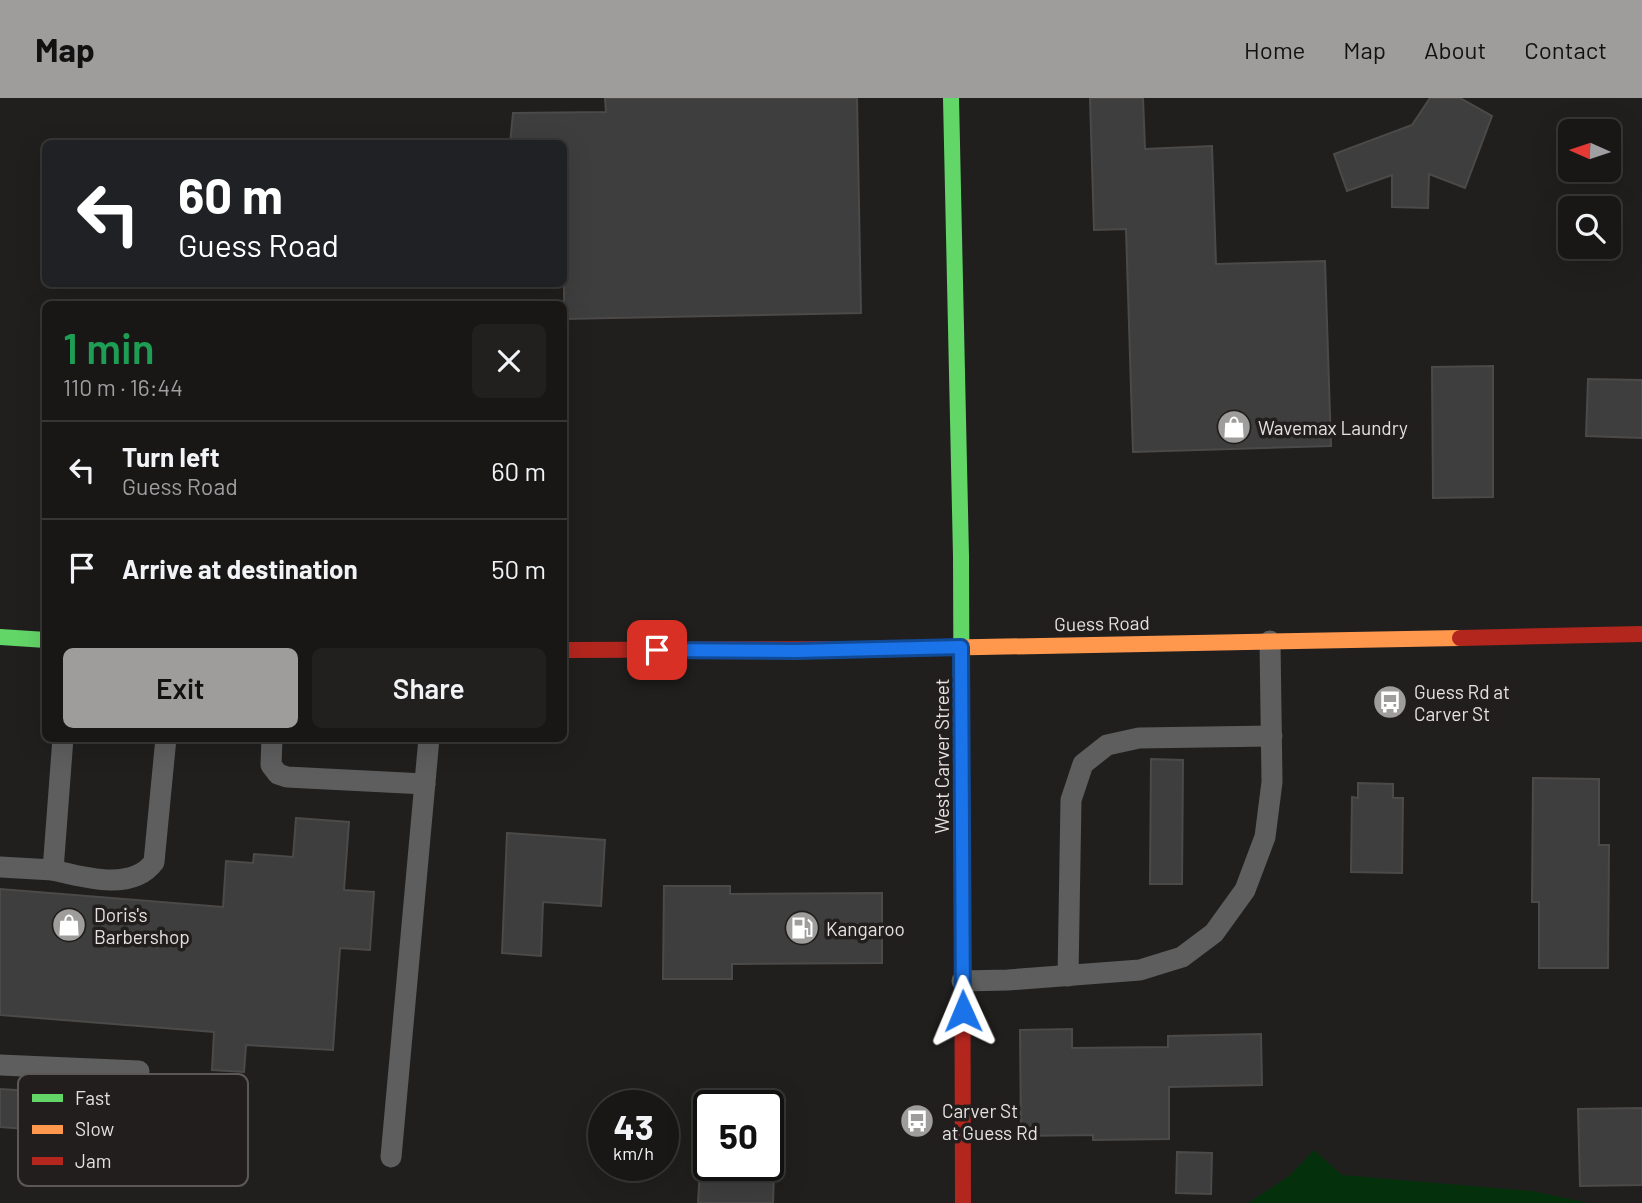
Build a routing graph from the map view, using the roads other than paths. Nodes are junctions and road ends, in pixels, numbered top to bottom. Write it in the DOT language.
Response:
graph roads {
  1 [pos="951,98"];
  2 [pos="1642,634"];
  3 [pos="0,637"];
  4 [pos="42,640"];
  5 [pos="1270,641"];
  6 [pos="961,647"];
  7 [pos="567,650"];
  8 [pos="1272,736"];
  9 [pos="63,742"];
  10 [pos="166,742"];
  11 [pos="272,742"];
  12 [pos="429,742"];
  13 [pos="425,785"];
  14 [pos="0,867"];
  15 [pos="53,870"];
  16 [pos="1068,975"];
  17 [pos="962,981"];
  18 [pos="0,1065"];
  19 [pos="139,1070"];
  20 [pos="391,1157"];
  21 [pos="962,1203"];
  1 -- 6 [label="main road, West Carver Street"];
  2 -- 5 [label="main road, Guess Road"];
  3 -- 4 [label="main road"];
  5 -- 6 [label="main road, Guess Road"];
  5 -- 8 [label="lane"];
  6 -- 7 [label="main road, Guess Road"];
  6 -- 17 [label="main road, West Carver Street"];
  8 -- 16 [label="lane"];
  8 -- 16 [label="lane"];
  9 -- 15 [label="lane"];
  10 -- 15 [label="lane"];
  11 -- 13 [label="lane"];
  12 -- 13 [label="lane"];
  13 -- 20 [label="lane"];
  14 -- 15 [label="lane"];
  16 -- 17 [label="lane"];
  17 -- 21 [label="main road, West Carver Street"];
  18 -- 19 [label="lane"];
}
